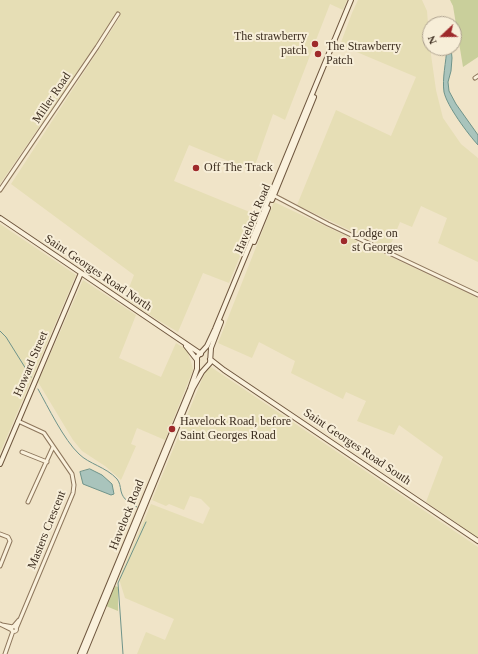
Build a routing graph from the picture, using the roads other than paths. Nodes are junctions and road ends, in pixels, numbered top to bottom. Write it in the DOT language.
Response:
graph roads {
  1 [pos="352,0"];
  2 [pos="118,14"];
  3 [pos="0,190"];
  4 [pos="272,195"];
  5 [pos="0,218"];
  6 [pos="81,273"];
  7 [pos="478,296"];
  8 [pos="185,344"];
  9 [pos="201,354"];
  10 [pos="210,358"];
  11 [pos="197,361"];
  12 [pos="207,366"];
  13 [pos="224,370"];
  14 [pos="18,421"];
  15 [pos="53,447"];
  16 [pos="22,452"];
  17 [pos="47,462"];
  18 [pos="0,464"];
  19 [pos="28,502"];
  20 [pos="0,534"];
  21 [pos="478,541"];
  22 [pos="0,566"];
  23 [pos="1,624"];
  24 [pos="13,629"];
  25 [pos="5,654"];
  26 [pos="80,654"];
  27 [pos="84,654"];
  1 -- 4 [label="main road, Havelock Road"];
  2 -- 3 [label="street, Miller Road"];
  4 -- 7 [label="street"];
  4 -- 9 [label="main road, Havelock Road"];
  4 -- 10 [label="main road, Havelock Road"];
  5 -- 6 [label="main road, Saint Georges Road North"];
  6 -- 8 [label="main road, Saint Georges Road North"];
  6 -- 14 [label="main road, Howard Street"];
  8 -- 9 [label="main road, Saint Georges Road North"];
  8 -- 11 [label="main road, Saint Georges Road North"];
  9 -- 10 [label="main road"];
  9 -- 11 [label="main road"];
  10 -- 12 [label="main road"];
  10 -- 13 [label="main road, Saint Georges Road South"];
  11 -- 12 [label="main road"];
  11 -- 26 [label="main road, Havelock Road"];
  12 -- 13 [label="main road, Saint Georges Road South"];
  12 -- 27 [label="main road, Havelock Road"];
  13 -- 21 [label="main road, Saint Georges Road South"];
  14 -- 15 [label="street, Masters Crescent"];
  14 -- 18 [label="main road, Howard Street"];
  15 -- 17 [label="street"];
  15 -- 24 [label="street, Masters Crescent"];
  16 -- 17 [label="street"];
  17 -- 19 [label="street"];
  20 -- 22 [label="street"];
  23 -- 24 [label="street"];
  24 -- 25 [label="street, Masters Crescent"];
}
